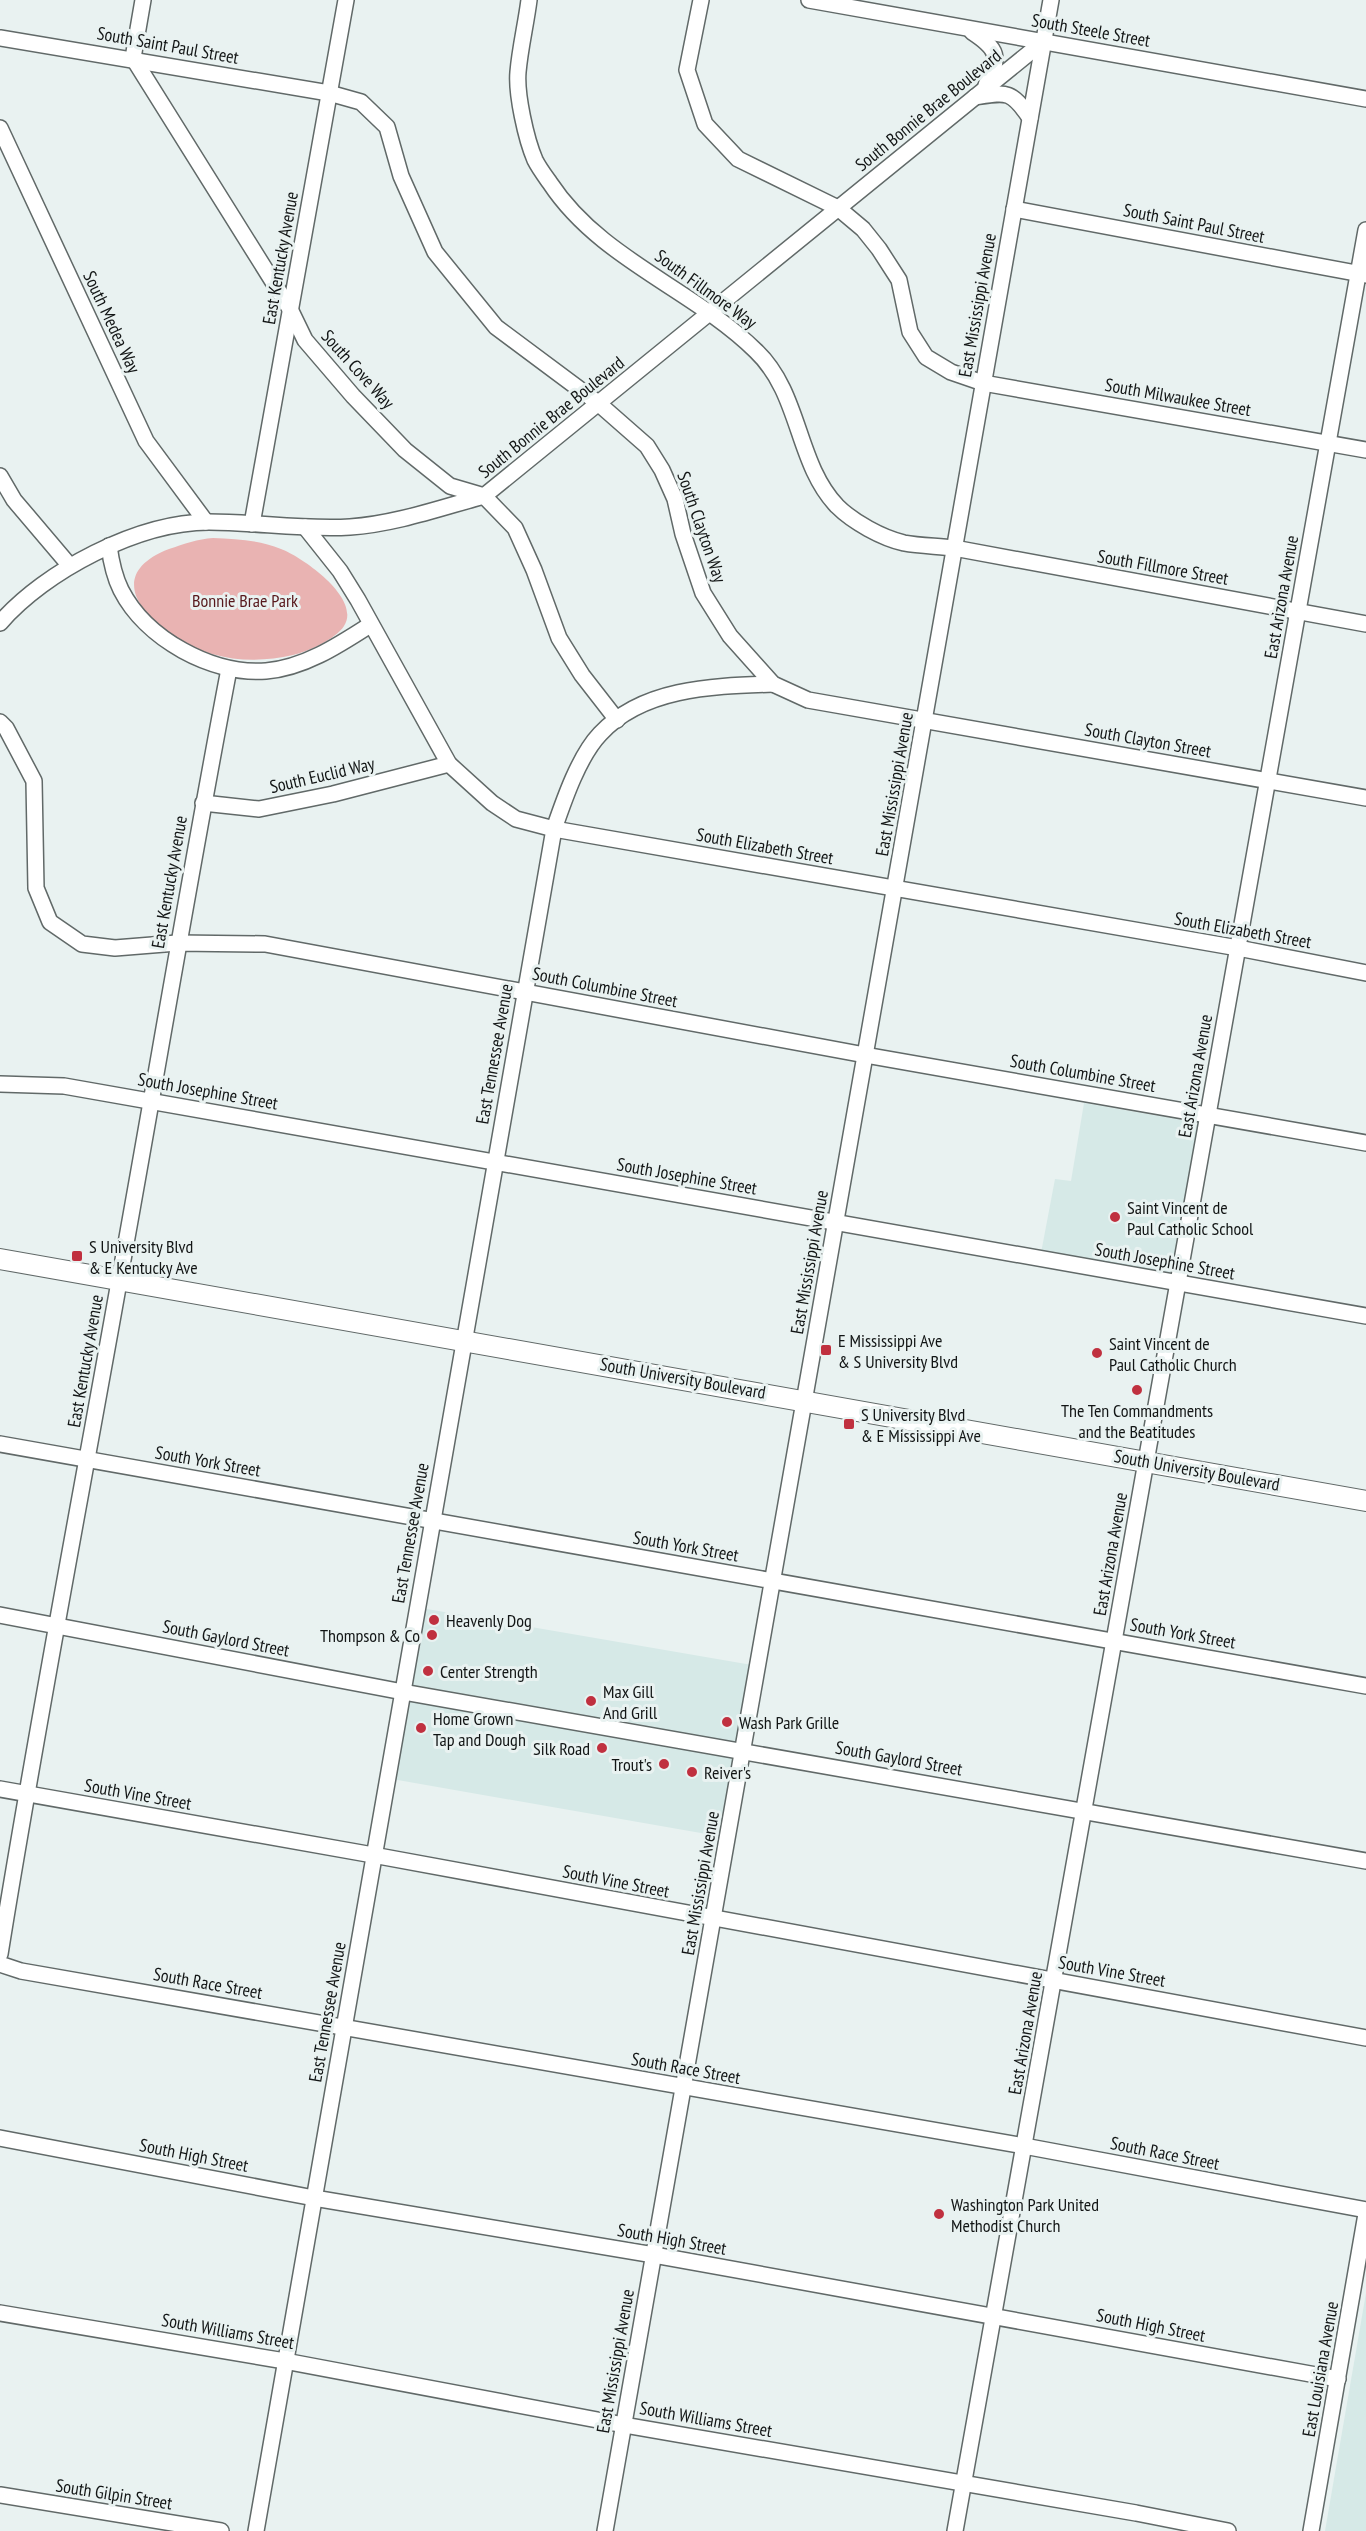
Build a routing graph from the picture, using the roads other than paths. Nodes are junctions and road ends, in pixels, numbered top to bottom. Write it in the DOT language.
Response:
graph roads {
  1 [pos="143,0"];
  2 [pos="346,0"];
  3 [pos="529,0"];
  4 [pos="701,0"];
  5 [pos="809,0"];
  6 [pos="1051,0"];
  7 [pos="964,27"];
  8 [pos="0,38"];
  9 [pos="1044,41"];
  10 [pos="133,58"];
  11 [pos="330,93"];
  12 [pos="979,93"];
  13 [pos="1366,99"];
  14 [pos="1030,118"];
  15 [pos="0,128"];
  16 [pos="838,208"];
  17 [pos="1014,209"];
  18 [pos="1366,230"];
  19 [pos="1362,274"];
  20 [pos="290,309"];
  21 [pos="711,312"];
  22 [pos="983,383"];
  23 [pos="598,404"];
  24 [pos="1328,443"];
  25 [pos="1366,450"];
  26 [pos="0,476"];
  27 [pos="484,496"];
  28 [pos="206,522"];
  29 [pos="252,524"];
  30 [pos="305,528"];
  31 [pos="109,546"];
  32 [pos="954,548"];
  33 [pos="70,566"];
  34 [pos="1298,612"];
  35 [pos="0,623"];
  36 [pos="1366,624"];
  37 [pos="370,625"];
  38 [pos="229,669"];
  39 [pos="773,684"];
  40 [pos="617,720"];
  41 [pos="0,722"];
  42 [pos="924,722"];
  43 [pos="449,764"];
  44 [pos="1267,780"];
  45 [pos="1366,798"];
  46 [pos="203,803"];
  47 [pos="554,829"];
  48 [pos="895,889"];
  49 [pos="177,943"];
  50 [pos="1238,948"];
  51 [pos="1366,973"];
  52 [pos="524,992"];
  53 [pos="866,1055"];
  54 [pos="0,1084"];
  55 [pos="150,1101"];
  56 [pos="1208,1115"];
  57 [pos="1366,1143"];
  58 [pos="495,1162"];
  59 [pos="836,1221"];
  60 [pos="0,1259"];
  61 [pos="119,1280"];
  62 [pos="1178,1283"];
  63 [pos="1366,1316"];
  64 [pos="464,1340"];
  65 [pos="805,1400"];
  66 [pos="0,1444"];
  67 [pos="87,1459"];
  68 [pos="1147,1461"];
  69 [pos="1366,1501"];
  70 [pos="432,1521"];
  71 [pos="773,1581"];
  72 [pos="0,1615"];
  73 [pos="57,1625"];
  74 [pos="1114,1640"];
  75 [pos="1366,1686"];
  76 [pos="403,1692"];
  77 [pos="744,1751"];
  78 [pos="0,1790"];
  79 [pos="26,1794"];
  80 [pos="1084,1810"];
  81 [pos="373,1855"];
  82 [pos="1366,1861"];
  83 [pos="713,1919"];
  84 [pos="0,1954"];
  85 [pos="0,1964"];
  86 [pos="1054,1980"];
  87 [pos="344,2026"];
  88 [pos="1366,2038"];
  89 [pos="684,2087"];
  90 [pos="0,2138"];
  91 [pos="1024,2146"];
  92 [pos="314,2198"];
  93 [pos="1366,2212"];
  94 [pos="654,2255"];
  95 [pos="0,2313"];
  96 [pos="994,2315"];
  97 [pos="285,2361"];
  98 [pos="1338,2379"];
  99 [pos="624,2425"];
  100 [pos="964,2483"];
  101 [pos="0,2495"];
  102 [pos="221,2531"];
  103 [pos="256,2531"];
  104 [pos="604,2531"];
  105 [pos="955,2531"];
  106 [pos="1228,2531"];
  107 [pos="1311,2531"];
  1 -- 10 [label="street"];
  2 -- 11 [label="street, East Kentucky Avenue"];
  3 -- 21 [label="street, South Fillmore Way"];
  4 -- 16 [label="street, South Milwaukee Street"];
  5 -- 7 [label="street, South Steele Street"];
  6 -- 9 [label="street, East Mississippi Avenue"];
  7 -- 9 [label="street, South Steele Street"];
  7 -- 12 [label="street"];
  8 -- 10 [label="street, South Saint Paul Street"];
  9 -- 12 [label="street, South Bonnie Brae Boulevard"];
  9 -- 13 [label="street, South Steele Street"];
  9 -- 14 [label="street, East Mississippi Avenue"];
  10 -- 11 [label="street, South Saint Paul Street"];
  10 -- 20 [label="street, South Cove Way"];
  11 -- 20 [label="street, East Kentucky Avenue"];
  11 -- 23 [label="street, South Clayton Way"];
  12 -- 14 [label="street"];
  12 -- 16 [label="street, South Bonnie Brae Boulevard"];
  14 -- 17 [label="street, East Mississippi Avenue"];
  15 -- 28 [label="street, South Medea Way"];
  16 -- 21 [label="street, South Bonnie Brae Boulevard"];
  16 -- 22 [label="street, South Milwaukee Street"];
  17 -- 19 [label="street, South Saint Paul Street"];
  17 -- 22 [label="street, East Mississippi Avenue"];
  18 -- 19 [label="street, East Arizona Avenue"];
  19 -- 24 [label="street, East Arizona Avenue"];
  20 -- 27 [label="street, South Cove Way"];
  20 -- 29 [label="street, East Kentucky Avenue"];
  21 -- 23 [label="street, South Bonnie Brae Boulevard"];
  21 -- 32 [label="street, South Fillmore Way"];
  22 -- 24 [label="street, South Milwaukee Street"];
  22 -- 32 [label="street, East Mississippi Avenue"];
  23 -- 27 [label="street, South Bonnie Brae Boulevard"];
  23 -- 39 [label="street, South Clayton Way"];
  24 -- 25 [label="street, South Milwaukee Street"];
  24 -- 34 [label="street, East Arizona Avenue"];
  26 -- 33 [label="street"];
  27 -- 30 [label="street, South Bonnie Brae Boulevard"];
  27 -- 40 [label="street"];
  28 -- 29 [label="street, South Bonnie Brae Boulevard"];
  28 -- 31 [label="street, South Bonnie Brae Boulevard"];
  29 -- 30 [label="street, South Bonnie Brae Boulevard"];
  30 -- 37 [label="street, South Elizabeth Street"];
  31 -- 33 [label="street, South Bonnie Brae Boulevard"];
  31 -- 38 [label="street"];
  32 -- 34 [label="street, South Fillmore Street"];
  32 -- 42 [label="street, East Mississippi Avenue"];
  33 -- 35 [label="street, South Bonnie Brae Boulevard"];
  34 -- 36 [label="street, South Fillmore Street"];
  34 -- 44 [label="street, East Arizona Avenue"];
  37 -- 38 [label="street"];
  37 -- 43 [label="street, South Elizabeth Street"];
  38 -- 46 [label="street, East Kentucky Avenue"];
  39 -- 40 [label="street, East Tennessee Avenue"];
  39 -- 42 [label="street, South Clayton Way"];
  40 -- 47 [label="street, East Tennessee Avenue"];
  41 -- 49 [label="street, South Columbine Street"];
  42 -- 44 [label="street, South Clayton Street"];
  42 -- 48 [label="street, East Mississippi Avenue"];
  43 -- 46 [label="street, South Euclid Way"];
  43 -- 47 [label="street, South Elizabeth Street"];
  44 -- 45 [label="street, South Clayton Street"];
  44 -- 50 [label="street, East Arizona Avenue"];
  46 -- 49 [label="street, East Kentucky Avenue"];
  47 -- 48 [label="street, South Elizabeth Street"];
  47 -- 52 [label="street, East Tennessee Avenue"];
  48 -- 50 [label="street, South Elizabeth Street"];
  48 -- 53 [label="street, East Mississippi Avenue"];
  49 -- 52 [label="street, South Columbine Street"];
  49 -- 55 [label="street, East Kentucky Avenue"];
  50 -- 51 [label="street, South Elizabeth Street"];
  50 -- 56 [label="street, East Arizona Avenue"];
  52 -- 53 [label="street, South Columbine Street"];
  52 -- 58 [label="street, East Tennessee Avenue"];
  53 -- 56 [label="street, South Columbine Street"];
  53 -- 59 [label="street, East Mississippi Avenue"];
  54 -- 55 [label="street, South Josephine Street"];
  55 -- 58 [label="street, South Josephine Street"];
  55 -- 61 [label="street, East Kentucky Avenue"];
  56 -- 57 [label="street, South Columbine Street"];
  56 -- 62 [label="street, East Arizona Avenue"];
  58 -- 59 [label="street, South Josephine Street"];
  58 -- 64 [label="street, East Tennessee Avenue"];
  59 -- 62 [label="street, South Josephine Street"];
  59 -- 65 [label="street, East Mississippi Avenue"];
  60 -- 61 [label="main road, South University Boulevard"];
  61 -- 64 [label="main road, South University Boulevard"];
  61 -- 67 [label="street, East Kentucky Avenue"];
  62 -- 63 [label="street, South Josephine Street"];
  62 -- 68 [label="street, East Arizona Avenue"];
  64 -- 65 [label="main road, South University Boulevard"];
  64 -- 70 [label="street, East Tennessee Avenue"];
  65 -- 68 [label="main road, South University Boulevard"];
  65 -- 71 [label="street, East Mississippi Avenue"];
  66 -- 67 [label="street, South York Street"];
  67 -- 70 [label="street, South York Street"];
  67 -- 73 [label="street, East Kentucky Avenue"];
  68 -- 69 [label="main road, South University Boulevard"];
  68 -- 74 [label="street, East Arizona Avenue"];
  70 -- 71 [label="street, South York Street"];
  70 -- 76 [label="street, East Tennessee Avenue"];
  71 -- 74 [label="street, South York Street"];
  71 -- 77 [label="street, East Mississippi Avenue"];
  72 -- 73 [label="street, South Gaylord Street"];
  73 -- 76 [label="street, South Gaylord Street"];
  73 -- 79 [label="street, East Kentucky Avenue"];
  74 -- 75 [label="street, South York Street"];
  74 -- 80 [label="street, East Arizona Avenue"];
  76 -- 77 [label="street, South Gaylord Street"];
  76 -- 81 [label="street, East Tennessee Avenue"];
  77 -- 80 [label="street, South Gaylord Street"];
  77 -- 83 [label="street, East Mississippi Avenue"];
  78 -- 79 [label="street, South Vine Street"];
  79 -- 81 [label="street, South Vine Street"];
  79 -- 84 [label="street, East Kentucky Avenue"];
  80 -- 82 [label="street, South Gaylord Street"];
  80 -- 86 [label="street, East Arizona Avenue"];
  81 -- 83 [label="street, South Vine Street"];
  81 -- 87 [label="street, East Tennessee Avenue"];
  83 -- 86 [label="street, South Vine Street"];
  83 -- 89 [label="street, East Mississippi Avenue"];
  85 -- 87 [label="street, South Race Street"];
  86 -- 88 [label="street, South Vine Street"];
  86 -- 91 [label="street, East Arizona Avenue"];
  87 -- 89 [label="street, South Race Street"];
  87 -- 92 [label="street, East Tennessee Avenue"];
  89 -- 91 [label="street, South Race Street"];
  89 -- 94 [label="street, East Mississippi Avenue"];
  90 -- 92 [label="street, South High Street"];
  91 -- 93 [label="street, South Race Street"];
  91 -- 96 [label="street, East Arizona Avenue"];
  92 -- 94 [label="street, South High Street"];
  92 -- 97 [label="street, East Tennessee Avenue"];
  93 -- 98 [label="street, East Louisiana Avenue"];
  94 -- 96 [label="street, South High Street"];
  94 -- 99 [label="street, East Mississippi Avenue"];
  95 -- 97 [label="street, South Williams Street"];
  96 -- 98 [label="street, South High Street"];
  96 -- 100 [label="street, East Arizona Avenue"];
  97 -- 99 [label="street, South Williams Street"];
  97 -- 103 [label="street, East Tennessee Avenue"];
  98 -- 107 [label="street, East Louisiana Avenue"];
  99 -- 100 [label="street, South Williams Street"];
  99 -- 104 [label="street, East Mississippi Avenue"];
  100 -- 105 [label="street, East Arizona Avenue"];
  100 -- 106 [label="street, South Williams Street"];
  101 -- 102 [label="street, South Gilpin Street"];
}
